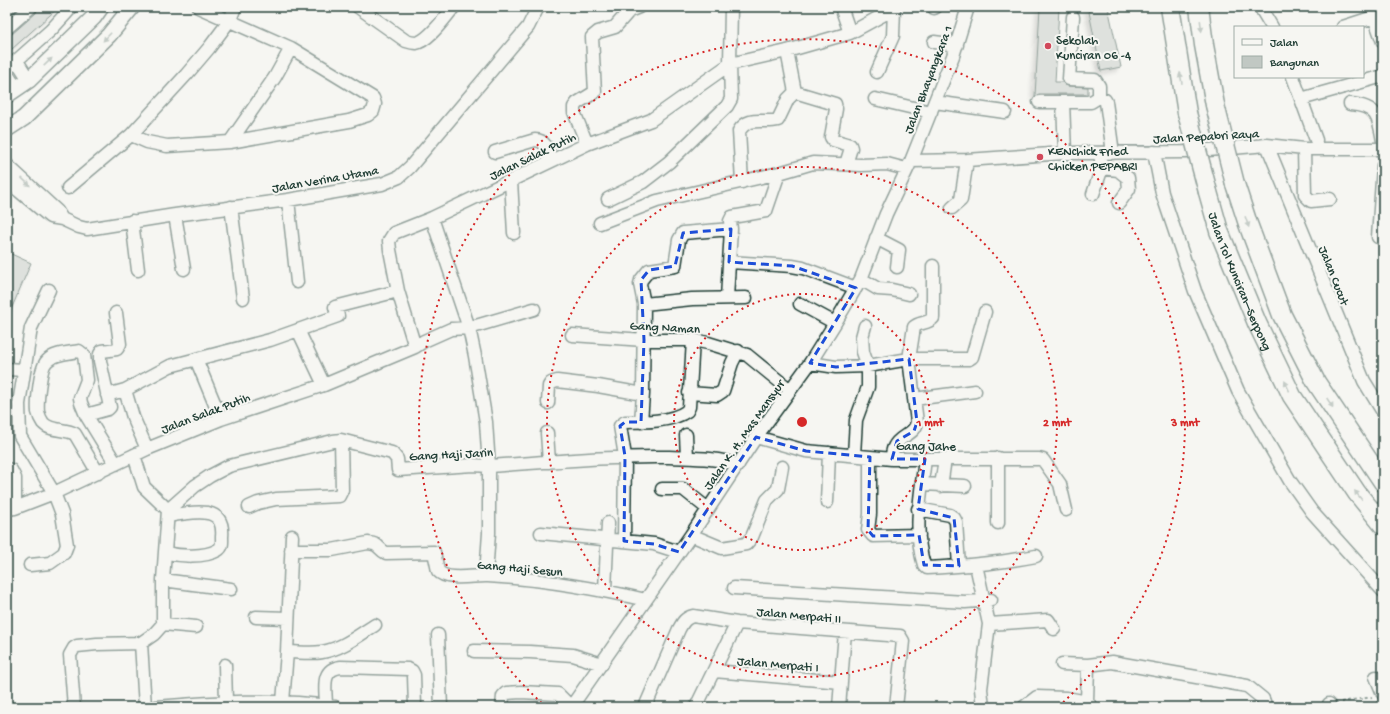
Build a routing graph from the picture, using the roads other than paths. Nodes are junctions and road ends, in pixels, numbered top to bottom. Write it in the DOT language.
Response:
graph roads {
  1 [pos="31,7"];
  2 [pos="72,7"];
  3 [pos="101,7"];
  4 [pos="132,7"];
  5 [pos="198,7"];
  6 [pos="235,7"];
  7 [pos="358,7"];
  8 [pos="454,7"];
  9 [pos="538,7"];
  10 [pos="639,7"];
  11 [pos="731,7"];
  12 [pos="841,7"];
  13 [pos="1170,7"];
  14 [pos="1199,7"];
  15 [pos="1260,7"];
  16 [pos="969,10"];
  17 [pos="371,11"];
  18 [pos="1379,14"];
  19 [pos="1073,17"];
  20 [pos="230,20"];
  21 [pos="1271,26"];
  22 [pos="1346,26"];
  23 [pos="7,28"];
  24 [pos="850,33"];
  25 [pos="934,42"];
  26 [pos="1383,42"];
  27 [pos="957,45"];
  28 [pos="291,48"];
  29 [pos="787,52"];
  30 [pos="17,61"];
  31 [pos="730,64"];
  32 [pos="7,69"];
  33 [pos="877,72"];
  34 [pos="7,74"];
  35 [pos="1383,76"];
  36 [pos="1293,78"];
  37 [pos="29,80"];
  38 [pos="12,92"];
  39 [pos="795,92"];
  40 [pos="1100,97"];
  41 [pos="875,99"];
  42 [pos="1301,99"];
  43 [pos="1039,102"];
  44 [pos="1063,102"];
  45 [pos="1350,104"];
  46 [pos="933,107"];
  47 [pos="1005,112"];
  48 [pos="7,130"];
  49 [pos="131,135"];
  50 [pos="1316,140"];
  51 [pos="1383,141"];
  52 [pos="230,142"];
  53 [pos="587,144"];
  54 [pos="1267,145"];
  55 [pos="1383,149"];
  56 [pos="1304,150"];
  57 [pos="496,152"];
  58 [pos="1154,152"];
  59 [pos="1065,153"];
  60 [pos="1100,153"];
  61 [pos="1113,153"];
  62 [pos="967,160"];
  63 [pos="551,161"];
  64 [pos="846,164"];
  65 [pos="7,165"];
  66 [pos="909,165"];
  67 [pos="1383,166"];
  68 [pos="1102,168"];
  69 [pos="779,173"];
  70 [pos="7,181"];
  71 [pos="511,181"];
  72 [pos="742,182"];
  73 [pos="68,188"];
  74 [pos="1093,194"];
  75 [pos="608,199"];
  76 [pos="1330,199"];
  77 [pos="288,200"];
  78 [pos="1119,203"];
  79 [pos="41,204"];
  80 [pos="231,207"];
  81 [pos="952,208"];
  82 [pos="175,215"];
  83 [pos="432,218"];
  84 [pos="132,221"];
  85 [pos="600,223"];
  86 [pos="731,229"];
  87 [pos="514,233"];
  88 [pos="1378,237"];
  89 [pos="876,238"];
  90 [pos="729,262"];
  91 [pos="933,266"];
  92 [pos="897,267"];
  93 [pos="184,269"];
  94 [pos="138,270"];
  95 [pos="297,282"];
  96 [pos="858,284"];
  97 [pos="49,290"];
  98 [pos="398,291"];
  99 [pos="909,294"];
  100 [pos="243,298"];
  101 [pos="728,298"];
  102 [pos="746,298"];
  103 [pos="644,304"];
  104 [pos="800,304"];
  105 [pos="534,309"];
  106 [pos="985,312"];
  107 [pos="116,313"];
  108 [pos="835,323"];
  109 [pos="865,326"];
  110 [pos="469,328"];
  111 [pos="298,330"];
  112 [pos="572,335"];
  113 [pos="644,340"];
  114 [pos="693,340"];
  115 [pos="415,347"];
  116 [pos="738,351"];
  117 [pos="196,359"];
  118 [pos="909,359"];
  119 [pos="810,363"];
  120 [pos="868,366"];
  121 [pos="7,369"];
  122 [pos="24,370"];
  123 [pos="324,385"];
  124 [pos="125,390"];
  125 [pos="790,390"];
  126 [pos="975,391"];
  127 [pos="689,393"];
  128 [pos="643,394"];
  129 [pos="107,395"];
  130 [pos="914,399"];
  131 [pos="548,403"];
  132 [pos="1382,408"];
  133 [pos="86,415"];
  134 [pos="221,419"];
  135 [pos="641,422"];
  136 [pos="547,433"];
  137 [pos="686,435"];
  138 [pos="756,437"];
  139 [pos="341,440"];
  140 [pos="147,449"];
  141 [pos="829,454"];
  142 [pos="134,455"];
  143 [pos="854,455"];
  144 [pos="625,456"];
  145 [pos="870,457"];
  146 [pos="687,458"];
  147 [pos="998,458"];
  148 [pos="892,459"];
  149 [pos="925,459"];
  150 [pos="945,459"];
  151 [pos="550,462"];
  152 [pos="116,464"];
  153 [pos="738,465"];
  154 [pos="490,466"];
  155 [pos="782,467"];
  156 [pos="7,469"];
  157 [pos="98,473"];
  158 [pos="1383,482"];
  159 [pos="922,484"];
  160 [pos="941,486"];
  161 [pos="965,486"];
  162 [pos="662,489"];
  163 [pos="54,493"];
  164 [pos="827,502"];
  165 [pos="249,507"];
  166 [pos="11,508"];
  167 [pos="708,509"];
  168 [pos="918,509"];
  169 [pos="1066,510"];
  170 [pos="168,513"];
  171 [pos="608,523"];
  172 [pos="998,523"];
  173 [pos="1383,525"];
  174 [pos="541,534"];
  175 [pos="691,535"];
  176 [pos="919,535"];
  177 [pos="292,536"];
  178 [pos="608,539"];
  179 [pos="624,541"];
  180 [pos="291,550"];
  181 [pos="679,552"];
  182 [pos="166,553"];
  183 [pos="1036,556"];
  184 [pos="30,565"];
  185 [pos="976,565"];
  186 [pos="959,566"];
  187 [pos="486,575"];
  188 [pos="163,580"];
  189 [pos="230,588"];
  190 [pos="734,588"];
  191 [pos="605,590"];
  192 [pos="1383,591"];
  193 [pos="646,600"];
  194 [pos="987,600"];
  195 [pos="256,617"];
  196 [pos="288,618"];
  197 [pos="163,624"];
  198 [pos="737,624"];
  199 [pos="989,624"];
  200 [pos="375,625"];
  201 [pos="196,627"];
  202 [pos="1054,629"];
  203 [pos="845,632"];
  204 [pos="438,635"];
  205 [pos="141,643"];
  206 [pos="474,651"];
  207 [pos="287,652"];
  208 [pos="225,664"];
  209 [pos="602,664"];
  210 [pos="1062,664"];
  211 [pos="1088,665"];
  212 [pos="714,671"];
  213 [pos="1376,677"];
  214 [pos="840,682"];
  215 [pos="1379,695"];
  216 [pos="226,702"];
  217 [pos="283,702"];
  218 [pos="197,705"];
  219 [pos="245,705"];
  220 [pos="1090,705"];
  221 [pos="330,706"];
  222 [pos="700,706"];
  223 [pos="74,707"];
  224 [pos="145,707"];
  225 [pos="156,707"];
  226 [pos="415,707"];
  227 [pos="441,707"];
  228 [pos="502,707"];
  229 [pos="571,707"];
  230 [pos="645,707"];
  231 [pos="839,707"];
  232 [pos="896,707"];
  233 [pos="983,707"];
  234 [pos="1024,707"];
  235 [pos="1266,707"];
  1 -- 23 [label="street"];
  2 -- 30 [label="street"];
  37 -- 3 [label="main road, one-way"];
  4 -- 48 [label="main road, one-way"];
  5 -- 20 [label="street"];
  6 -- 20 [label="street"];
  7 -- 17 [label="street"];
  8 -- 17 [label="street"];
  9 -- 77 [label="street, Jalan Verina Utama"];
  10 -- 53 [label="street"];
  11 -- 31 [label="street"];
  12 -- 24 [label="street"];
  173 -- 13 [label="highway, Jalan Tol Kunciran–Serpong, one-way, bridge"];
  14 -- 158 [label="highway, Jalan Tol Kunciran–Serpong, one-way, bridge"];
  15 -- 21 [label="street"];
  16 -- 27 [label="street, Jalan Bhayangkara 1"];
  18 -- 22 [label="street"];
  18 -- 26 [label="street"];
  19 -- 40 [label="street"];
  20 -- 28 [label="street"];
  20 -- 49 [label="street"];
  24 -- 29 [label="street"];
  24 -- 33 [label="street"];
  25 -- 27 [label="street"];
  27 -- 46 [label="street, Jalan Bhayangkara 1"];
  28 -- 52 [label="street"];
  28 -- 52 [label="street"];
  29 -- 31 [label="street"];
  29 -- 39 [label="street"];
  30 -- 32 [label="street"];
  30 -- 37 [label="street"];
  31 -- 53 [label="street, Jalan Salak Putih"];
  31 -- 75 [label="street"];
  34 -- 38 [label="street"];
  35 -- 42 [label="street"];
  36 -- 42 [label="street"];
  37 -- 38 [label="main road"];
  39 -- 64 [label="street"];
  39 -- 72 [label="street"];
  40 -- 44 [label="street"];
  40 -- 61 [label="street"];
  41 -- 46 [label="street"];
  42 -- 50 [label="street"];
  43 -- 44 [label="street"];
  44 -- 59 [label="street"];
  45 -- 51 [label="street"];
  46 -- 47 [label="street"];
  46 -- 66 [label="street, Jalan Bhayangkara 1"];
  49 -- 52 [label="street"];
  49 -- 73 [label="street"];
  53 -- 63 [label="street, Jalan Salak Putih"];
  54 -- 56 [label="street, Jalan Pepabri Raya"];
  54 -- 58 [label="street, Jalan Pepabri Raya"];
  54 -- 132 [label="street, Jalan Cucut"];
  55 -- 56 [label="street, Jalan Pepabri Raya"];
  56 -- 76 [label="street"];
  57 -- 63 [label="street"];
  58 -- 61 [label="street, Jalan Pepabri Raya"];
  58 -- 192 [label="street"];
  59 -- 60 [label="street, Jalan Pepabri Raya"];
  59 -- 62 [label="street, Jalan Pepabri Raya"];
  60 -- 61 [label="street, Jalan Pepabri Raya"];
  60 -- 68 [label="street"];
  62 -- 66 [label="street, Jalan Pepabri Raya"];
  62 -- 81 [label="street"];
  63 -- 71 [label="street, Jalan Salak Putih"];
  64 -- 66 [label="street, Jalan Pepabri Raya"];
  64 -- 69 [label="street, Jalan Pepabri Raya"];
  65 -- 79 [label="street, Jalan Verina Utama, one-way"];
  66 -- 89 [label="street, Jalan K. H. Mas Mansyur"];
  67 -- 88 [label="street"];
  68 -- 74 [label="street"];
  68 -- 78 [label="street"];
  69 -- 72 [label="street, Jalan Pepabri Raya"];
  69 -- 86 [label="street"];
  70 -- 79 [label="street, Jalan Verina Utama"];
  71 -- 83 [label="street, Jalan Salak Putih"];
  71 -- 87 [label="street"];
  72 -- 85 [label="street, Jalan Pepabri Raya"];
  77 -- 80 [label="street, Jalan Verina Utama"];
  77 -- 95 [label="street"];
  79 -- 84 [label="street, Jalan Verina Utama"];
  80 -- 82 [label="street, Jalan Verina Utama"];
  80 -- 100 [label="street"];
  82 -- 84 [label="street, Jalan Verina Utama"];
  82 -- 93 [label="street"];
  83 -- 98 [label="street, Jalan Salak Putih"];
  83 -- 110 [label="street"];
  84 -- 94 [label="street"];
  86 -- 90 [label="street"];
  86 -- 103 [label="street"];
  89 -- 92 [label="street"];
  89 -- 96 [label="street, Jalan K. H. Mas Mansyur"];
  90 -- 96 [label="street"];
  90 -- 101 [label="street"];
  91 -- 118 [label="street"];
  96 -- 99 [label="street"];
  96 -- 108 [label="street, Jalan K. H. Mas Mansyur"];
  97 -- 122 [label="street"];
  98 -- 111 [label="street"];
  98 -- 115 [label="street, Jalan Salak Putih"];
  101 -- 102 [label="street"];
  101 -- 103 [label="street"];
  103 -- 113 [label="street"];
  104 -- 108 [label="street"];
  105 -- 110 [label="street, Jalan Salak Putih"];
  106 -- 118 [label="street"];
  107 -- 129 [label="street"];
  108 -- 119 [label="street, Jalan K. H. Mas Mansyur"];
  109 -- 120 [label="street"];
  110 -- 115 [label="street, Jalan Salak Putih"];
  110 -- 154 [label="street"];
  111 -- 117 [label="street"];
  111 -- 123 [label="street"];
  112 -- 113 [label="street, Gang Naman"];
  113 -- 114 [label="street, Gang Naman"];
  113 -- 128 [label="street"];
  114 -- 116 [label="street, Gang Naman"];
  114 -- 127 [label="street"];
  115 -- 123 [label="street, Jalan Salak Putih"];
  116 -- 125 [label="street, Gang Naman"];
  116 -- 127 [label="street"];
  117 -- 124 [label="street"];
  117 -- 134 [label="street"];
  118 -- 120 [label="street"];
  118 -- 130 [label="street"];
  119 -- 120 [label="street"];
  119 -- 125 [label="street, Jalan K. H. Mas Mansyur"];
  120 -- 143 [label="street"];
  121 -- 122 [label="street"];
  122 -- 163 [label="street"];
  123 -- 134 [label="street, Jalan Salak Putih"];
  124 -- 129 [label="street"];
  124 -- 140 [label="street"];
  125 -- 138 [label="street, Jalan K. H. Mas Mansyur"];
  126 -- 130 [label="street"];
  127 -- 135 [label="street"];
  128 -- 131 [label="street"];
  128 -- 135 [label="street"];
  129 -- 133 [label="street"];
  130 -- 148 [label="street"];
  133 -- 152 [label="street"];
  133 -- 157 [label="street"];
  134 -- 140 [label="street, Jalan Salak Putih"];
  135 -- 144 [label="street"];
  136 -- 151 [label="street"];
  137 -- 146 [label="street"];
  138 -- 141 [label="street, Gang Jahe"];
  138 -- 153 [label="street, Jalan K. H. Mas Mansyur"];
  139 -- 154 [label="street, Gang Haji Jarin"];
  139 -- 165 [label="street"];
  139 -- 170 [label="street, Gang Haji Jarin"];
  140 -- 142 [label="street, Jalan Salak Putih"];
  141 -- 143 [label="street, Gang Jahe"];
  141 -- 164 [label="street"];
  142 -- 152 [label="street, Jalan Salak Putih"];
  142 -- 170 [label="street"];
  143 -- 145 [label="street, Gang Jahe"];
  144 -- 146 [label="street, Gang Haji Jarin"];
  144 -- 151 [label="street, Gang Haji Jarin"];
  144 -- 179 [label="street"];
  145 -- 148 [label="street, Gang Jahe"];
  145 -- 176 [label="street"];
  146 -- 153 [label="street, Gang Haji Jarin"];
  147 -- 150 [label="street, Gang Jahe"];
  147 -- 169 [label="street, Gang Jahe"];
  147 -- 172 [label="street"];
  148 -- 149 [label="street, Gang Jahe"];
  149 -- 150 [label="street, Gang Jahe"];
  149 -- 159 [label="street"];
  150 -- 160 [label="street"];
  151 -- 154 [label="street, Gang Haji Jarin"];
  152 -- 157 [label="street, Jalan Salak Putih"];
  153 -- 167 [label="street, Jalan K. H. Mas Mansyur"];
  154 -- 187 [label="street"];
  155 -- 175 [label="street"];
  156 -- 166 [label="street"];
  157 -- 163 [label="street, Jalan Salak Putih"];
  159 -- 160 [label="street"];
  159 -- 168 [label="street"];
  160 -- 161 [label="street"];
  162 -- 167 [label="street"];
  163 -- 166 [label="street, Jalan Salak Putih"];
  163 -- 184 [label="street"];
  167 -- 175 [label="street, Jalan K. H. Mas Mansyur"];
  168 -- 176 [label="street"];
  168 -- 186 [label="street"];
  170 -- 182 [label="street"];
  170 -- 182 [label="street"];
  171 -- 178 [label="street"];
  174 -- 178 [label="street"];
  175 -- 181 [label="street, Jalan K. H. Mas Mansyur"];
  176 -- 186 [label="street"];
  177 -- 180 [label="street"];
  178 -- 179 [label="street"];
  178 -- 191 [label="street"];
  179 -- 181 [label="street"];
  180 -- 187 [label="street, Gang Haji Sesun"];
  180 -- 196 [label="street"];
  181 -- 193 [label="street, Jalan K. H. Mas Mansyur"];
  182 -- 188 [label="street"];
  183 -- 185 [label="street"];
  185 -- 186 [label="street"];
  185 -- 194 [label="street"];
  187 -- 191 [label="street, Gang Haji Sesun"];
  188 -- 189 [label="street"];
  188 -- 197 [label="street"];
  190 -- 194 [label="street"];
  191 -- 193 [label="street, Gang Haji Sesun"];
  193 -- 209 [label="street, Jalan K. H. Mas Mansyur"];
  194 -- 199 [label="street"];
  195 -- 196 [label="street"];
  196 -- 207 [label="street"];
  197 -- 201 [label="street"];
  197 -- 205 [label="street"];
  198 -- 203 [label="street, Jalan Merpati II"];
  198 -- 212 [label="street"];
  198 -- 230 [label="street, Jalan Merpati II"];
  199 -- 202 [label="street"];
  199 -- 233 [label="street"];
  200 -- 207 [label="street"];
  203 -- 214 [label="street"];
  203 -- 232 [label="street, Jalan Merpati II"];
  204 -- 227 [label="street"];
  205 -- 223 [label="street"];
  205 -- 224 [label="street"];
  206 -- 209 [label="street"];
  207 -- 217 [label="street"];
  208 -- 216 [label="street"];
  209 -- 229 [label="street, Jalan K. H. Mas Mansyur"];
  210 -- 211 [label="street"];
  211 -- 220 [label="street"];
  211 -- 235 [label="street"];
  212 -- 214 [label="street, Jalan Merpati I"];
  212 -- 222 [label="street"];
  213 -- 215 [label="street"];
  214 -- 231 [label="street"];
  216 -- 218 [label="street"];
  216 -- 219 [label="street"];
  217 -- 219 [label="street"];
  217 -- 221 [label="street"];
  218 -- 225 [label="street"];
  220 -- 234 [label="street"];
  221 -- 226 [label="street"];
  228 -- 229 [label="street"];
}
